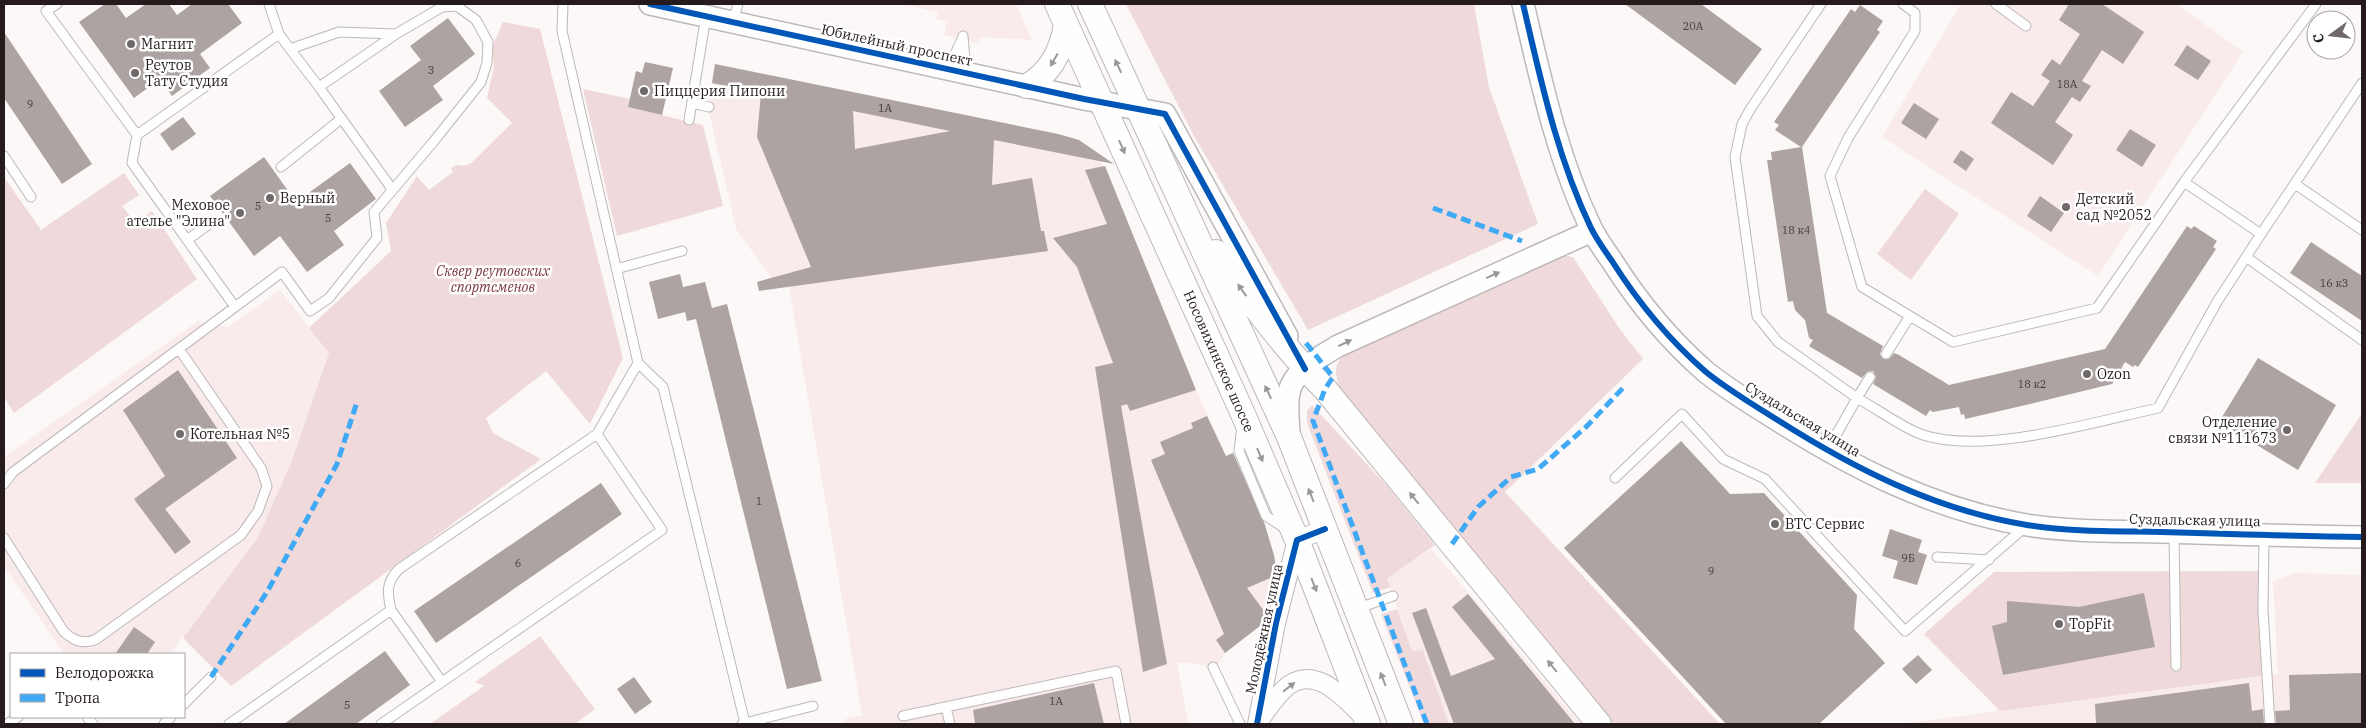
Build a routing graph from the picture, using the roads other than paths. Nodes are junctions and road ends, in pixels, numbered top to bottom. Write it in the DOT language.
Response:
graph roads {
  1 [pos="57,4"];
  2 [pos="269,4"];
  3 [pos="563,4"];
  4 [pos="650,4"];
  5 [pos="1090,4"];
  6 [pos="1523,4"];
  7 [pos="1821,4"];
  8 [pos="1903,4"];
  9 [pos="1996,4"];
  10 [pos="2316,4"];
  11 [pos="735,13"];
  12 [pos="1061,14"];
  13 [pos="706,16"];
  14 [pos="2026,26"];
  15 [pos="279,34"];
  16 [pos="396,34"];
  17 [pos="290,48"];
  18 [pos="2362,83"];
  19 [pos="1027,86"];
  20 [pos="319,87"];
  21 [pos="1102,102"];
  22 [pos="692,103"];
  23 [pos="710,107"];
  24 [pos="1138,110"];
  25 [pos="342,119"];
  26 [pos="690,120"];
  27 [pos="137,135"];
  28 [pos="4,156"];
  29 [pos="280,167"];
  30 [pos="2184,182"];
  31 [pos="2295,184"];
  32 [pos="392,190"];
  33 [pos="31,197"];
  34 [pos="1180,201"];
  35 [pos="208,225"];
  36 [pos="2362,230"];
  37 [pos="1592,231"];
  38 [pos="2261,234"];
  39 [pos="187,240"];
  40 [pos="682,251"];
  41 [pos="2246,257"];
  42 [pos="616,269"];
  43 [pos="235,307"];
  44 [pos="1910,316"];
  45 [pos="2362,340"];
  46 [pos="179,348"];
  47 [pos="1886,354"];
  48 [pos="638,363"];
  49 [pos="1305,370"];
  50 [pos="1870,377"];
  51 [pos="1857,398"];
  52 [pos="597,434"];
  53 [pos="1289,436"];
  54 [pos="1827,451"];
  55 [pos="1615,478"];
  56 [pos="4,484"];
  57 [pos="2028,525"];
  58 [pos="1325,529"];
  59 [pos="2174,532"];
  60 [pos="2264,535"];
  61 [pos="1295,537"];
  62 [pos="2362,537"];
  63 [pos="4,538"];
  64 [pos="1937,557"];
  65 [pos="1989,560"];
  66 [pos="1393,596"];
  67 [pos="1356,609"];
  68 [pos="391,610"];
  69 [pos="1213,666"];
  70 [pos="2176,666"];
  71 [pos="211,677"];
  72 [pos="442,682"];
  73 [pos="185,703"];
  74 [pos="813,706"];
  75 [pos="946,707"];
  76 [pos="903,716"];
  77 [pos="1367,723"];
  78 [pos="229,724"];
  79 [pos="381,724"];
  80 [pos="744,724"];
  81 [pos="950,724"];
  82 [pos="1126,724"];
  83 [pos="1252,724"];
  84 [pos="1401,724"];
  85 [pos="1599,724"];
  86 [pos="2270,724"];
  1 -- 27 [label="lane"];
  2 -- 15 [label="lane"];
  3 -- 42 [label="lane"];
  4 -- 13 [label="street, Юбилейный проспект"];
  24 -- 5 [label="main road, one-way"];
  6 -- 37 [label="street, Суздальская улица"];
  7 -- 51 [label="lane"];
  8 -- 44 [label="lane"];
  9 -- 14 [label="lane"];
  10 -- 30 [label="lane"];
  11 -- 13 [label="street, Юбилейный проспект"];
  11 -- 19 [label="street, Юбилейный проспект"];
  12 -- 19 [label="main road, one-way"];
  12 -- 21 [label="main road, Носовихинское шоссе"];
  13 -- 22 [label="lane"];
  15 -- 17 [label="lane"];
  15 -- 27 [label="lane"];
  16 -- 17 [label="lane"];
  16 -- 20 [label="lane"];
  16 -- 32 [label="lane"];
  17 -- 20 [label="lane"];
  18 -- 31 [label="lane"];
  19 -- 21 [label="street, Юбилейный проспект"];
  20 -- 25 [label="lane"];
  21 -- 24 [label="street, Юбилейный проспект"];
  21 -- 61 [label="main road, Носовихинское шоссе, one-way"];
  22 -- 23 [label="lane"];
  22 -- 26 [label="lane"];
  24 -- 34 [label="main road"];
  24 -- 49 [label="street, Юбилейный проспект"];
  25 -- 29 [label="lane"];
  25 -- 32 [label="lane"];
  27 -- 39 [label="lane"];
  28 -- 33 [label="lane"];
  30 -- 38 [label="lane"];
  30 -- 44 [label="lane"];
  31 -- 36 [label="lane"];
  31 -- 38 [label="lane"];
  32 -- 43 [label="lane"];
  49 -- 34 [label="main road, one-way"];
  53 -- 34 [label="main road, one-way"];
  35 -- 39 [label="lane"];
  49 -- 37 [label="street, one-way"];
  37 -- 54 [label="street, Суздальская улица"];
  38 -- 41 [label="lane"];
  39 -- 43 [label="lane"];
  40 -- 42 [label="lane"];
  41 -- 45 [label="lane"];
  41 -- 51 [label="lane"];
  42 -- 48 [label="lane"];
  43 -- 46 [label="lane"];
  44 -- 47 [label="lane"];
  46 -- 56 [label="lane"];
  46 -- 63 [label="lane"];
  48 -- 52 [label="lane"];
  48 -- 80 [label="lane"];
  49 -- 53 [label="street"];
  85 -- 49 [label="main road, one-way"];
  50 -- 51 [label="lane"];
  51 -- 54 [label="lane"];
  52 -- 68 [label="lane"];
  52 -- 72 [label="lane"];
  58 -- 53 [label="main road, one-way"];
  54 -- 57 [label="street, Суздальская улица"];
  55 -- 65 [label="lane"];
  57 -- 59 [label="street, Суздальская улица"];
  57 -- 65 [label="lane"];
  58 -- 61 [label="street"];
  58 -- 67 [label="main road"];
  59 -- 60 [label="street, Суздальская улица"];
  59 -- 70 [label="lane"];
  60 -- 62 [label="street, Суздальская улица"];
  60 -- 86 [label="lane"];
  61 -- 77 [label="main road, Носовихинское шоссе, one-way"];
  61 -- 83 [label="street, Молодёжная улица"];
  64 -- 65 [label="lane"];
  66 -- 67 [label="lane"];
  84 -- 67 [label="main road, one-way"];
  68 -- 72 [label="lane"];
  68 -- 78 [label="lane"];
  69 -- 83 [label="lane"];
  71 -- 73 [label="lane"];
  72 -- 79 [label="lane"];
  74 -- 80 [label="lane"];
  75 -- 76 [label="lane"];
  75 -- 81 [label="lane"];
  75 -- 82 [label="lane"];
  83 -- 77 [label="street, Молодёжная улица, one-way"];
}
